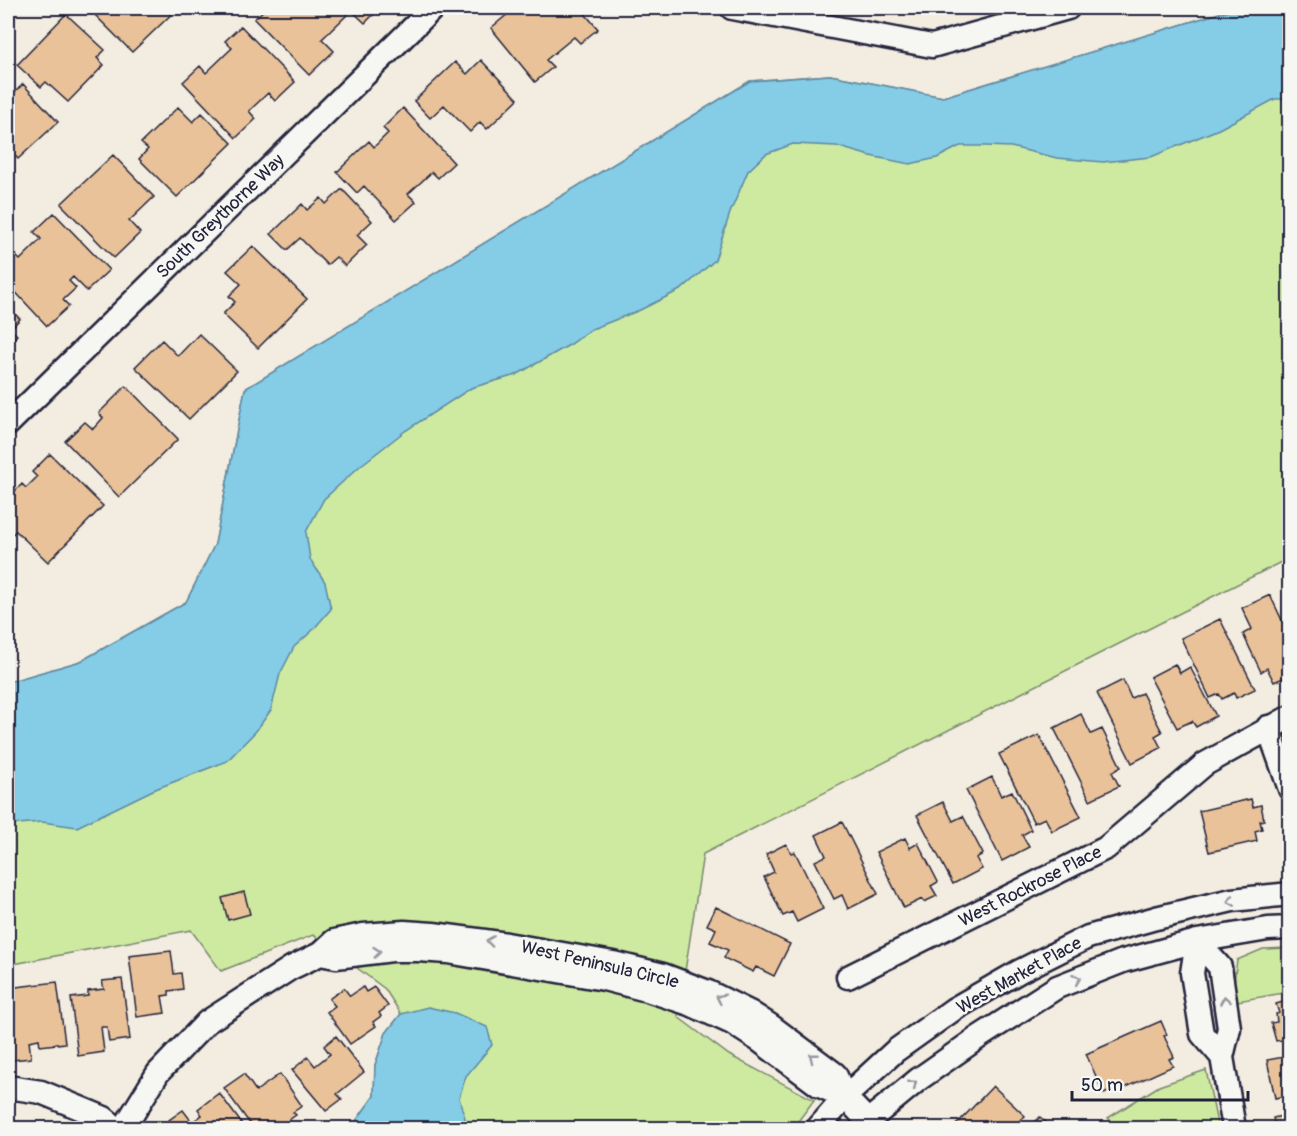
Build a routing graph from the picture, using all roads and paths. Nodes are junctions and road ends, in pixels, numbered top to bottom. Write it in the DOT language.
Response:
graph roads {
  1 [pos="434,8"];
  2 [pos="732,8"];
  3 [pos="1068,8"];
  4 [pos="8,424"];
  5 [pos="1290,717"];
  6 [pos="1268,728"];
  7 [pos="1290,789"];
  8 [pos="1290,894"];
  9 [pos="1290,928"];
  10 [pos="1197,940"];
  11 [pos="848,977"];
  12 [pos="8,1087"];
  13 [pos="865,1119"];
  14 [pos="116,1128"];
  15 [pos="124,1128"];
  16 [pos="818,1128"];
  17 [pos="1234,1128"];
  1 -- 4 [label="street, South Greythorne Way"];
  2 -- 3 [label="street"];
  5 -- 6 [label="street, West Rockrose Place"];
  6 -- 7 [label="street"];
  6 -- 11 [label="street, West Rockrose Place"];
  8 -- 13 [label="street, West Market Place, one-way"];
  9 -- 10 [label="street, West Market Place"];
  13 -- 10 [label="street, West Market Place, one-way"];
  10 -- 17 [label="street"];
  12 -- 14 [label="street"];
  13 -- 15 [label="street, West Peninsula Circle"];
  13 -- 16 [label="street"];
}
